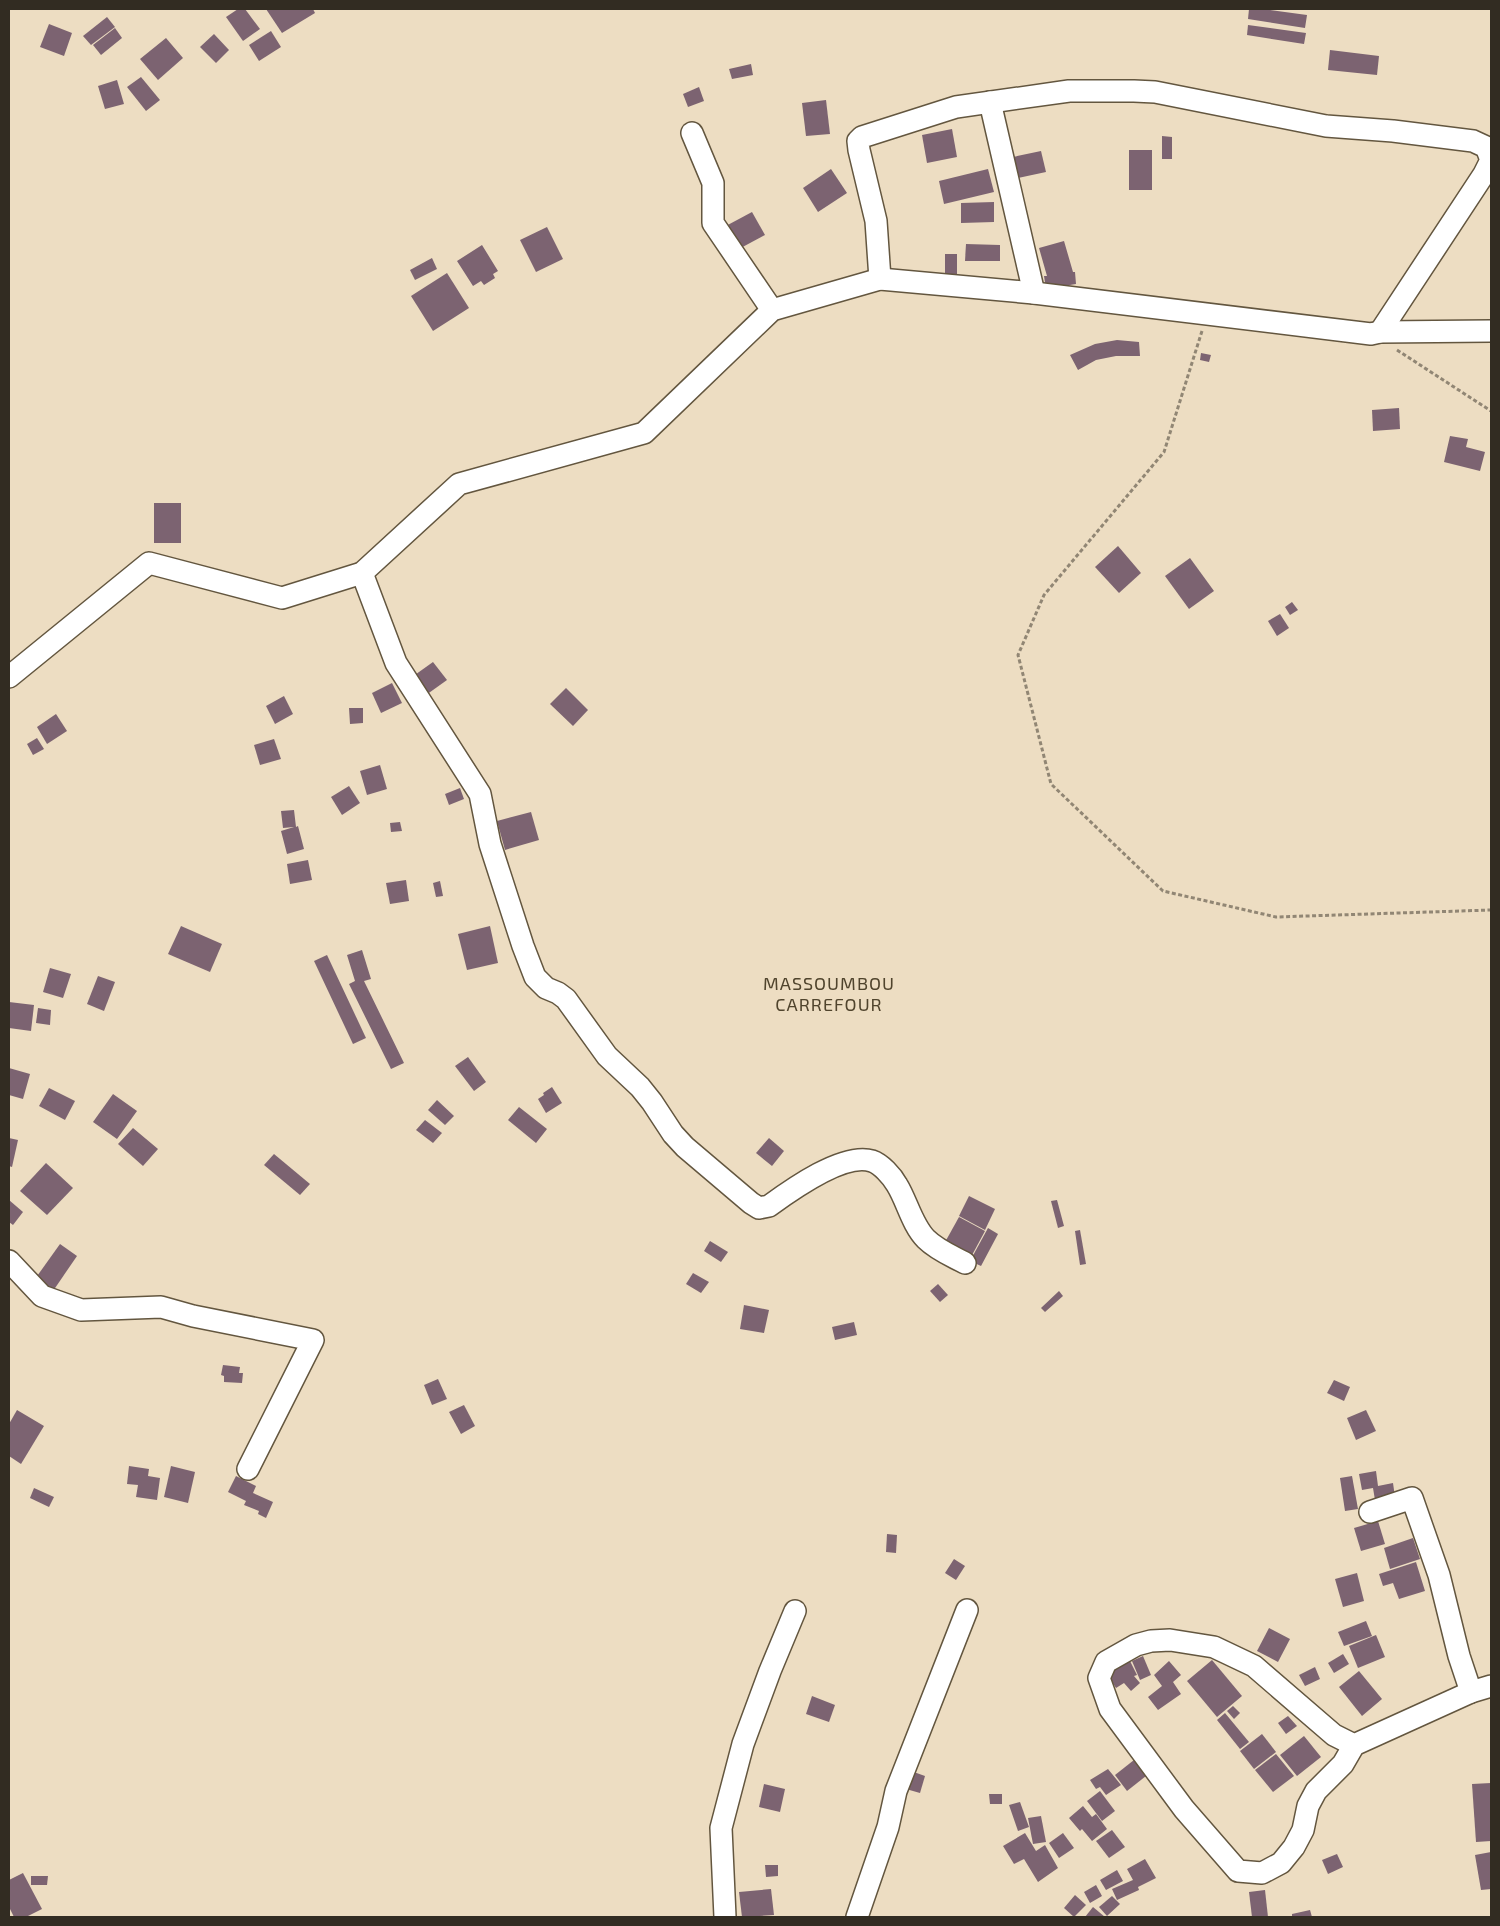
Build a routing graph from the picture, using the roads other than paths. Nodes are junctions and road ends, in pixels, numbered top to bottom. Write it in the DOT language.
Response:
graph roads {
  1 [pos="990,102"];
  2 [pos="692,133"];
  3 [pos="880,279"];
  4 [pos="1034,293"];
  5 [pos="772,310"];
  6 [pos="1491,331"];
  7 [pos="1380,332"];
  8 [pos="362,573"];
  9 [pos="9,677"];
  10 [pos="9,1260"];
  11 [pos="966,1263"];
  12 [pos="248,1469"];
  13 [pos="1370,1512"];
  14 [pos="966,1610"];
  15 [pos="795,1611"];
  16 [pos="1491,1686"];
  17 [pos="1471,1692"];
  18 [pos="1354,1745"];
  19 [pos="726,1917"];
  20 [pos="858,1917"];
  1 -- 3 [label="street"];
  1 -- 4 [label="street"];
  1 -- 7 [label="street"];
  2 -- 5 [label="street"];
  3 -- 4 [label="street"];
  3 -- 5 [label="street"];
  4 -- 7 [label="street"];
  5 -- 8 [label="street"];
  6 -- 7 [label="street"];
  8 -- 9 [label="street"];
  8 -- 11 [label="street"];
  10 -- 12 [label="street"];
  13 -- 17 [label="street"];
  14 -- 20 [label="street"];
  15 -- 19 [label="street"];
  16 -- 17 [label="street"];
  17 -- 18 [label="street"];
  18 -- 18 [label="street"];
}
